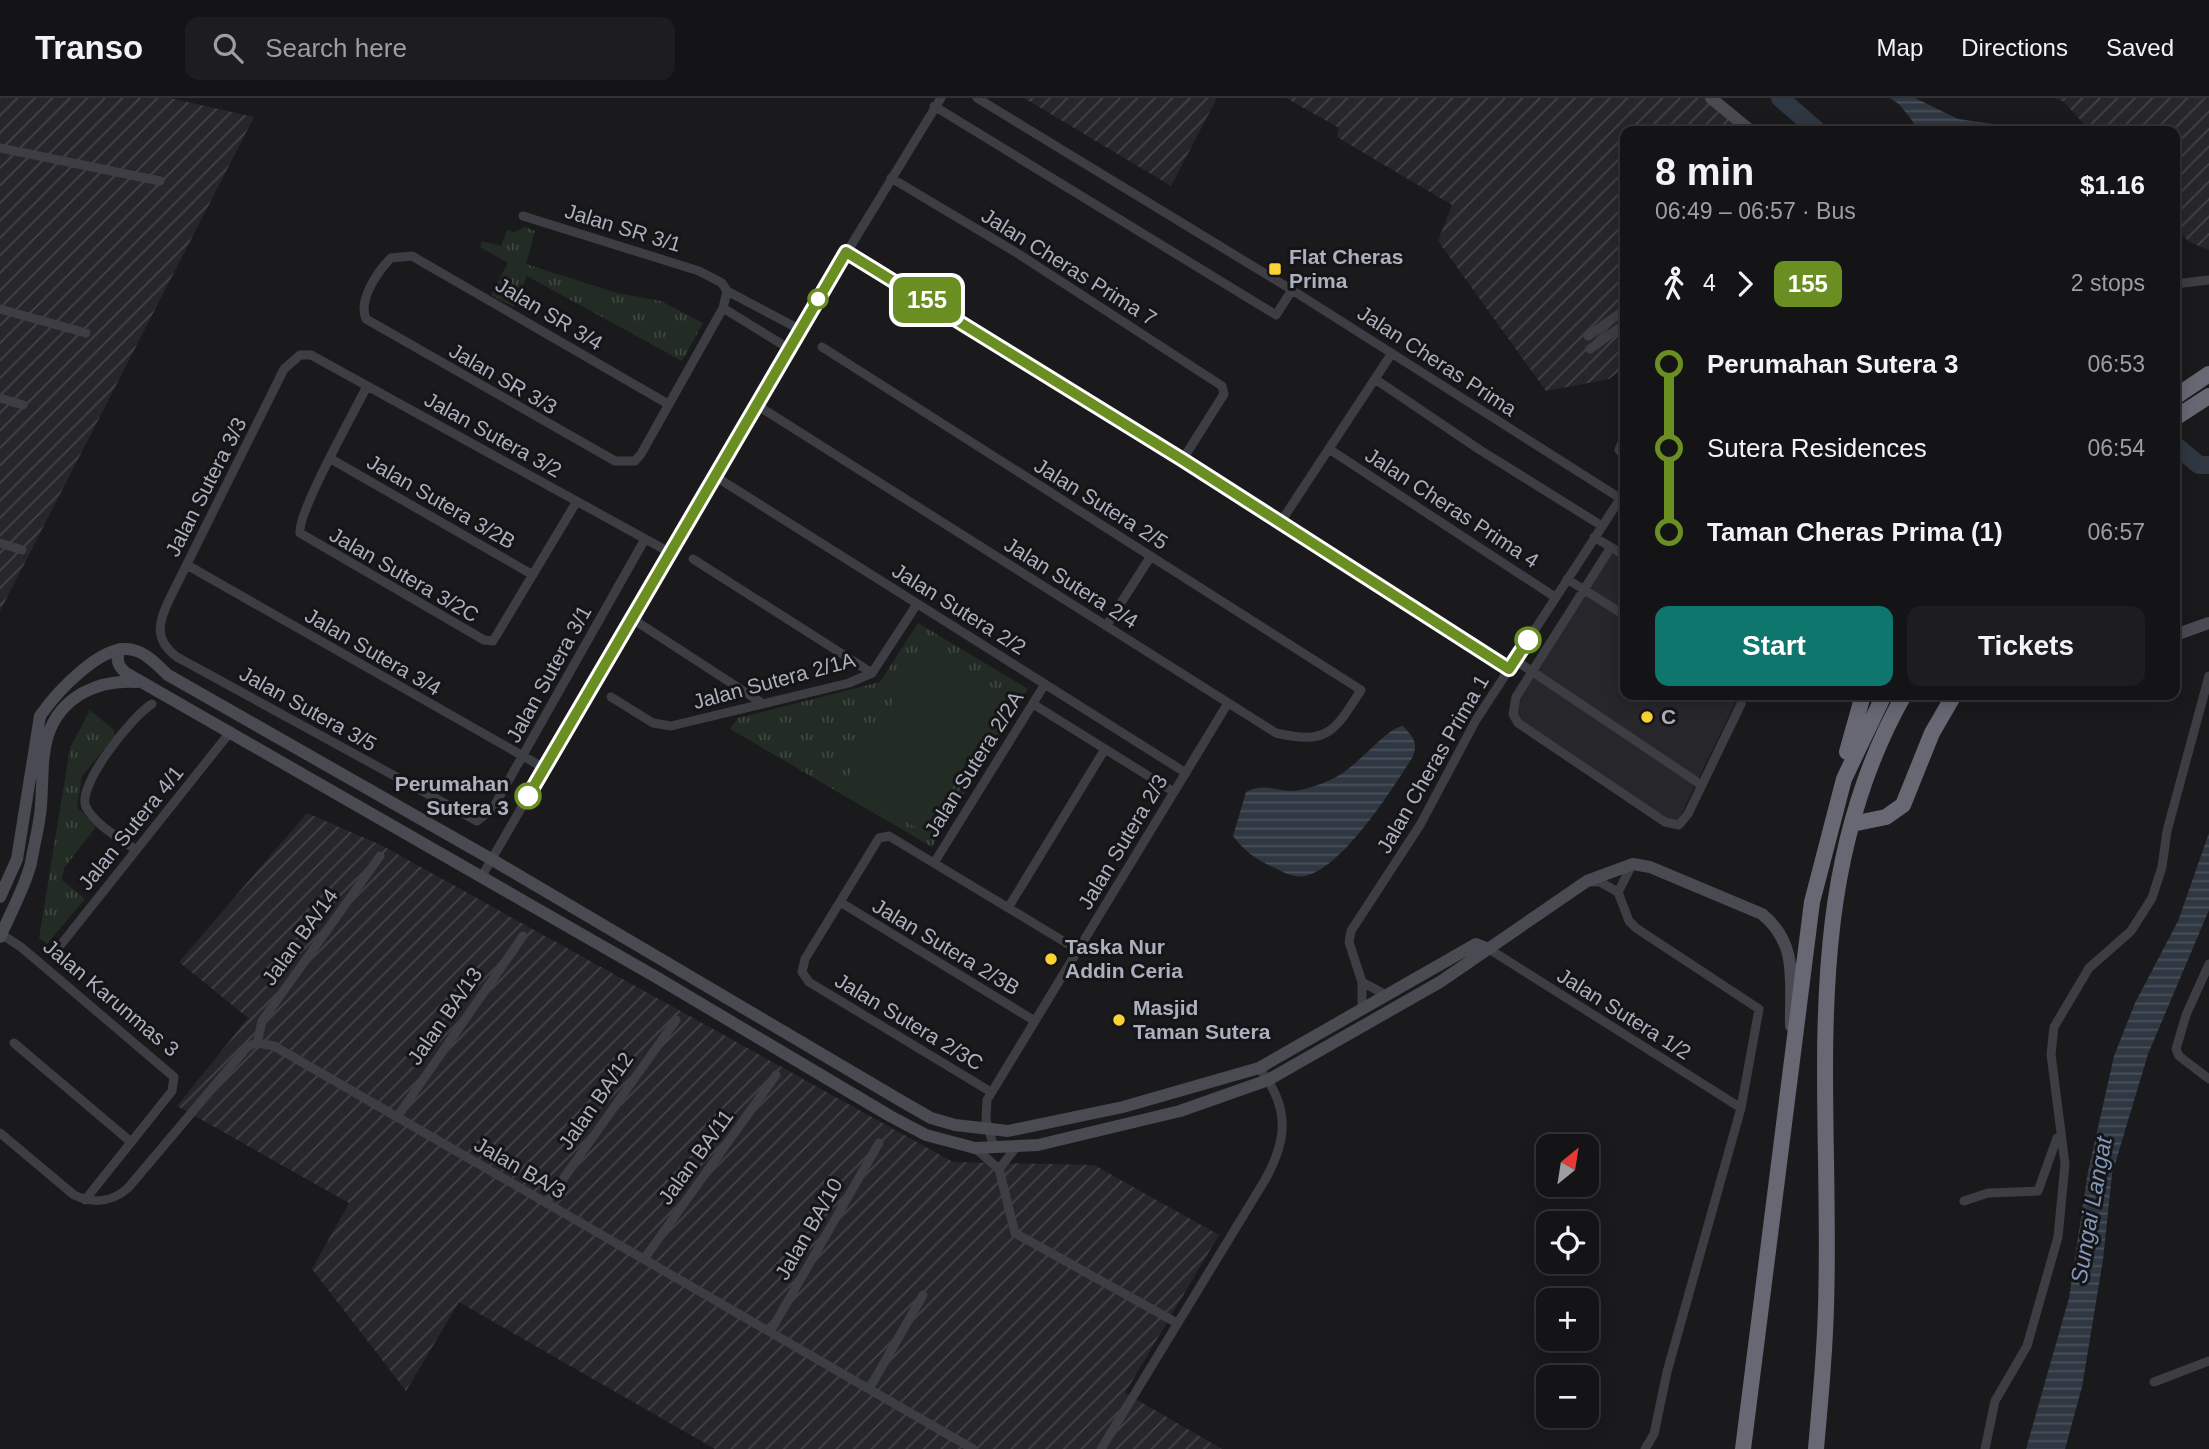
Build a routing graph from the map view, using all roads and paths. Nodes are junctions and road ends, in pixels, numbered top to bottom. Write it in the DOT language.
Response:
graph roads {
  1 [pos="941,98"];
  2 [pos="977,98"];
  3 [pos="1712,98"];
  4 [pos="934,106"];
  5 [pos="1745,126"];
  6 [pos="0,148"];
  7 [pos="891,178"];
  8 [pos="160,181"];
  9 [pos="523,215"];
  10 [pos="846,252"];
  11 [pos="2209,280"];
  12 [pos="2180,283"];
  13 [pos="1292,290"];
  14 [pos="727,291"];
  15 [pos="723,308"];
  16 [pos="0,309"];
  17 [pos="363,311"];
  18 [pos="1620,313"];
  19 [pos="1620,327"];
  20 [pos="799,329"];
  21 [pos="86,333"];
  22 [pos="1588,336"];
  23 [pos="822,346"];
  24 [pos="788,348"];
  25 [pos="1590,349"];
  26 [pos="1392,353"];
  27 [pos="300,355"];
  28 [pos="2209,374"];
  29 [pos="1375,379"];
  30 [pos="367,386"];
  31 [pos="2180,394"];
  32 [pos="0,398"];
  33 [pos="2206,398"];
  34 [pos="668,404"];
  35 [pos="755,404"];
  36 [pos="23,405"];
  37 [pos="2180,415"];
  38 [pos="1329,449"];
  39 [pos="331,459"];
  40 [pos="1183,460"];
  41 [pos="713,475"];
  42 [pos="1620,498"];
  43 [pos="577,501"];
  44 [pos="1620,504"];
  45 [pos="1280,523"];
  46 [pos="1602,526"];
  47 [pos="1594,537"];
  48 [pos="645,539"];
  49 [pos="0,543"];
  50 [pos="1611,547"];
  51 [pos="22,550"];
  52 [pos="669,552"];
  53 [pos="1620,552"];
  54 [pos="1151,556"];
  55 [pos="694,559"];
  56 [pos="187,565"];
  57 [pos="533,575"];
  58 [pos="1567,579"];
  59 [pos="1584,590"];
  60 [pos="1555,597"];
  61 [pos="917,604"];
  62 [pos="1620,612"];
  63 [pos="631,618"];
  64 [pos="2209,623"];
  65 [pos="1106,626"];
  66 [pos="2180,633"];
  67 [pos="162,642"];
  68 [pos="120,649"];
  69 [pos="1515,660"];
  70 [pos="1509,669"];
  71 [pos="1534,672"];
  72 [pos="872,673"];
  73 [pos="2209,676"];
  74 [pos="143,682"];
  75 [pos="1045,684"];
  76 [pos="1361,690"];
  77 [pos="611,697"];
  78 [pos="1741,700"];
  79 [pos="1862,700"];
  80 [pos="1882,700"];
  81 [pos="1901,700"];
  82 [pos="1951,700"];
  83 [pos="762,703"];
  84 [pos="1228,703"];
  85 [pos="152,704"];
  86 [pos="1033,704"];
  87 [pos="64,710"];
  88 [pos="40,716"];
  89 [pos="231,731"];
  90 [pos="1105,749"];
  91 [pos="522,757"];
  92 [pos="544,768"];
  93 [pos="1186,773"];
  94 [pos="1843,779"];
  95 [pos="1700,784"];
  96 [pos="1174,792"];
  97 [pos="477,821"];
  98 [pos="1852,824"];
  99 [pos="136,850"];
  100 [pos="380,856"];
  101 [pos="491,859"];
  102 [pos="934,863"];
  103 [pos="1633,864"];
  104 [pos="482,876"];
  105 [pos="1587,881"];
  106 [pos="1618,892"];
  107 [pos="0,897"];
  108 [pos="840,902"];
  109 [pos="1008,908"];
  110 [pos="0,935"];
  111 [pos="523,936"];
  112 [pos="59,947"];
  113 [pos="1489,949"];
  114 [pos="1078,950"];
  115 [pos="2209,964"];
  116 [pos="1362,982"];
  117 [pos="1386,995"];
  118 [pos="1362,1009"];
  119 [pos="676,1020"];
  120 [pos="1035,1021"];
  121 [pos="14,1043"];
  122 [pos="257,1043"];
  123 [pos="1259,1068"];
  124 [pos="1791,1072"];
  125 [pos="776,1075"];
  126 [pos="2209,1079"];
  127 [pos="1268,1080"];
  128 [pos="991,1092"];
  129 [pos="1741,1108"];
  130 [pos="397,1117"];
  131 [pos="989,1129"];
  132 [pos="0,1133"];
  133 [pos="2057,1138"];
  134 [pos="131,1142"];
  135 [pos="879,1143"];
  136 [pos="1017,1146"];
  137 [pos="975,1148"];
  138 [pos="994,1148"];
  139 [pos="999,1169"];
  140 [pos="85,1200"];
  141 [pos="1964,1201"];
  142 [pos="546,1203"];
  143 [pos="644,1259"];
  144 [pos="923,1295"];
  145 [pos="1177,1323"];
  146 [pos="770,1332"];
  147 [pos="2209,1361"];
  148 [pos="2154,1382"];
  149 [pos="869,1389"];
  150 [pos="973,1449"];
  151 [pos="1101,1449"];
  152 [pos="1645,1449"];
  153 [pos="1742,1449"];
  154 [pos="1816,1449"];
  155 [pos="1985,1449"];
  1 -- 4 [label="street"];
  2 -- 13 [label="street, Jalan Cheras Prima"];
  3 -- 5 [label="street"];
  4 -- 7 [label="street"];
  4 -- 13 [label="street"];
  6 -- 8 [label="street"];
  7 -- 10 [label="street"];
  7 -- 40 [label="street, Jalan Cheras Prima 7"];
  9 -- 14 [label="street, Jalan SR 3/1"];
  10 -- 20 [label="street"];
  10 -- 40 [label="street"];
  11 -- 12 [label="street"];
  13 -- 26 [label="street, Jalan Cheras Prima"];
  14 -- 15 [label="street"];
  14 -- 20 [label="street"];
  15 -- 24 [label="street"];
  15 -- 34 [label="street"];
  16 -- 21 [label="street"];
  17 -- 34 [label="street, Jalan SR 3/4"];
  17 -- 34 [label="street, Jalan SR 3/3"];
  18 -- 22 [label="street"];
  19 -- 25 [label="street"];
  20 -- 24 [label="street"];
  23 -- 54 [label="street, Jalan Sutera 2/5"];
  24 -- 35 [label="street"];
  26 -- 29 [label="street"];
  26 -- 42 [label="street, Jalan Cheras Prima"];
  27 -- 30 [label="street, Jalan Sutera 3/2"];
  27 -- 56 [label="street, Jalan Sutera 3/3"];
  28 -- 31 [label="highway"];
  29 -- 38 [label="street"];
  29 -- 46 [label="street"];
  30 -- 39 [label="street"];
  30 -- 43 [label="street, Jalan Sutera 3/2"];
  32 -- 36 [label="street"];
  33 -- 37 [label="highway"];
  35 -- 41 [label="street"];
  35 -- 65 [label="street, Jalan Sutera 2/4"];
  38 -- 45 [label="street"];
  38 -- 60 [label="street, Jalan Cheras Prima 4"];
  39 -- 57 [label="street, Jalan Sutera 3/2B"];
  39 -- 57 [label="street, Jalan Sutera 3/2C"];
  40 -- 45 [label="street"];
  41 -- 52 [label="street"];
  41 -- 61 [label="street, Jalan Sutera 2/2"];
  43 -- 48 [label="street, Jalan Sutera 3/2"];
  43 -- 57 [label="street"];
  44 -- 46 [label="street, Jalan Cheras Prima 1"];
  45 -- 70 [label="street"];
  46 -- 47 [label="street, Jalan Cheras Prima 1"];
  47 -- 50 [label="street"];
  47 -- 58 [label="street, Jalan Cheras Prima 1"];
  48 -- 52 [label="street, Jalan Sutera 3/2"];
  48 -- 91 [label="street, Jalan Sutera 3/1"];
  49 -- 51 [label="street"];
  50 -- 53 [label="street"];
  50 -- 59 [label="street"];
  52 -- 63 [label="street"];
  54 -- 65 [label="street"];
  54 -- 76 [label="street, Jalan Sutera 2/5"];
  55 -- 72 [label="street"];
  56 -- 67 [label="street, Jalan Sutera 3/3"];
  56 -- 91 [label="street, Jalan Sutera 3/4"];
  58 -- 59 [label="street"];
  58 -- 60 [label="street, Jalan Cheras Prima 1"];
  59 -- 62 [label="street"];
  59 -- 71 [label="street"];
  60 -- 69 [label="street, Jalan Cheras Prima 1"];
  61 -- 72 [label="street, Jalan Sutera 2/1A"];
  61 -- 75 [label="street, Jalan Sutera 2/2"];
  63 -- 83 [label="street"];
  63 -- 92 [label="street"];
  64 -- 66 [label="street"];
  65 -- 84 [label="street, Jalan Sutera 2/4"];
  67 -- 97 [label="street, Jalan Sutera 3/5"];
  68 -- 74 [label="street"];
  68 -- 88 [label="street"];
  68 -- 101 [label="street"];
  69 -- 70 [label="street, Jalan Cheras Prima 1"];
  69 -- 71 [label="street"];
  70 -- 116 [label="street, Jalan Cheras Prima 1"];
  71 -- 95 [label="street"];
  71 -- 95 [label="street"];
  72 -- 83 [label="street, Jalan Sutera 2/1A"];
  73 -- 155 [label="street"];
  74 -- 87 [label="street"];
  74 -- 89 [label="street"];
  75 -- 86 [label="street, Jalan Sutera 2/2A"];
  75 -- 93 [label="street, Jalan Sutera 2/2"];
  76 -- 84 [label="street, Jalan Sutera 2/4"];
  77 -- 83 [label="street, Jalan Sutera 2/1A"];
  78 -- 95 [label="street"];
  79 -- 94 [label="highway"];
  80 -- 94 [label="highway"];
  81 -- 98 [label="highway"];
  82 -- 98 [label="highway"];
  84 -- 93 [label="street, Jalan Sutera 2/3"];
  85 -- 99 [label="street"];
  86 -- 90 [label="street"];
  86 -- 102 [label="street, Jalan Sutera 2/2A"];
  87 -- 88 [label="street"];
  87 -- 110 [label="street"];
  88 -- 107 [label="street"];
  89 -- 99 [label="street, Jalan Sutera 4/1"];
  89 -- 104 [label="street"];
  90 -- 96 [label="street"];
  90 -- 109 [label="street"];
  91 -- 92 [label="street, Jalan Sutera 3/4"];
  91 -- 97 [label="street, Jalan Sutera 3/1"];
  92 -- 101 [label="street"];
  93 -- 96 [label="street, Jalan Sutera 2/3"];
  94 -- 124 [label="highway"];
  96 -- 114 [label="street, Jalan Sutera 2/3"];
  98 -- 154 [label="highway"];
  99 -- 112 [label="street, Jalan Sutera 4/1"];
  100 -- 122 [label="street, Jalan BA/14"];
  101 -- 104 [label="street"];
  101 -- 131 [label="street"];
  102 -- 108 [label="street"];
  102 -- 109 [label="street"];
  103 -- 105 [label="street"];
  103 -- 106 [label="street"];
  103 -- 124 [label="street"];
  104 -- 137 [label="street"];
  105 -- 106 [label="street"];
  105 -- 113 [label="street"];
  106 -- 129 [label="street"];
  108 -- 120 [label="street, Jalan Sutera 2/3B"];
  108 -- 128 [label="street, Jalan Sutera 2/3C"];
  109 -- 114 [label="street"];
  110 -- 134 [label="street, Jalan Karunmas 3"];
  111 -- 130 [label="street, Jalan BA/13"];
  113 -- 117 [label="street"];
  113 -- 127 [label="street"];
  113 -- 129 [label="street, Jalan Sutera 1/2"];
  114 -- 120 [label="street, Jalan Sutera 2/3"];
  115 -- 126 [label="street"];
  116 -- 117 [label="street"];
  116 -- 118 [label="street, Jalan Cheras Prima 1"];
  117 -- 118 [label="street"];
  118 -- 123 [label="street"];
  119 -- 142 [label="street, Jalan BA/12"];
  120 -- 128 [label="street, Jalan Sutera 2/3"];
  121 -- 134 [label="street"];
  122 -- 130 [label="street, Jalan BA/3"];
  122 -- 140 [label="street"];
  123 -- 127 [label="street"];
  123 -- 131 [label="street"];
  124 -- 153 [label="highway"];
  125 -- 143 [label="street, Jalan BA/11"];
  127 -- 136 [label="street"];
  127 -- 145 [label="street"];
  128 -- 131 [label="street, Jalan Sutera 2/3"];
  129 -- 152 [label="street"];
  130 -- 142 [label="street, Jalan BA/3"];
  131 -- 138 [label="street, Jalan Sutera 2/3"];
  132 -- 140 [label="street"];
  133 -- 141 [label="street"];
  134 -- 140 [label="street, Jalan Karunmas 3"];
  135 -- 146 [label="street, Jalan BA/10"];
  136 -- 138 [label="street"];
  136 -- 139 [label="street"];
  137 -- 138 [label="street"];
  137 -- 139 [label="street"];
  139 -- 145 [label="street"];
  142 -- 143 [label="street, Jalan BA/3"];
  143 -- 146 [label="street, Jalan BA/3"];
  144 -- 149 [label="street"];
  145 -- 151 [label="street"];
  146 -- 149 [label="street, Jalan BA/3"];
  147 -- 148 [label="street"];
  149 -- 150 [label="street, Jalan BA/3"];
}
